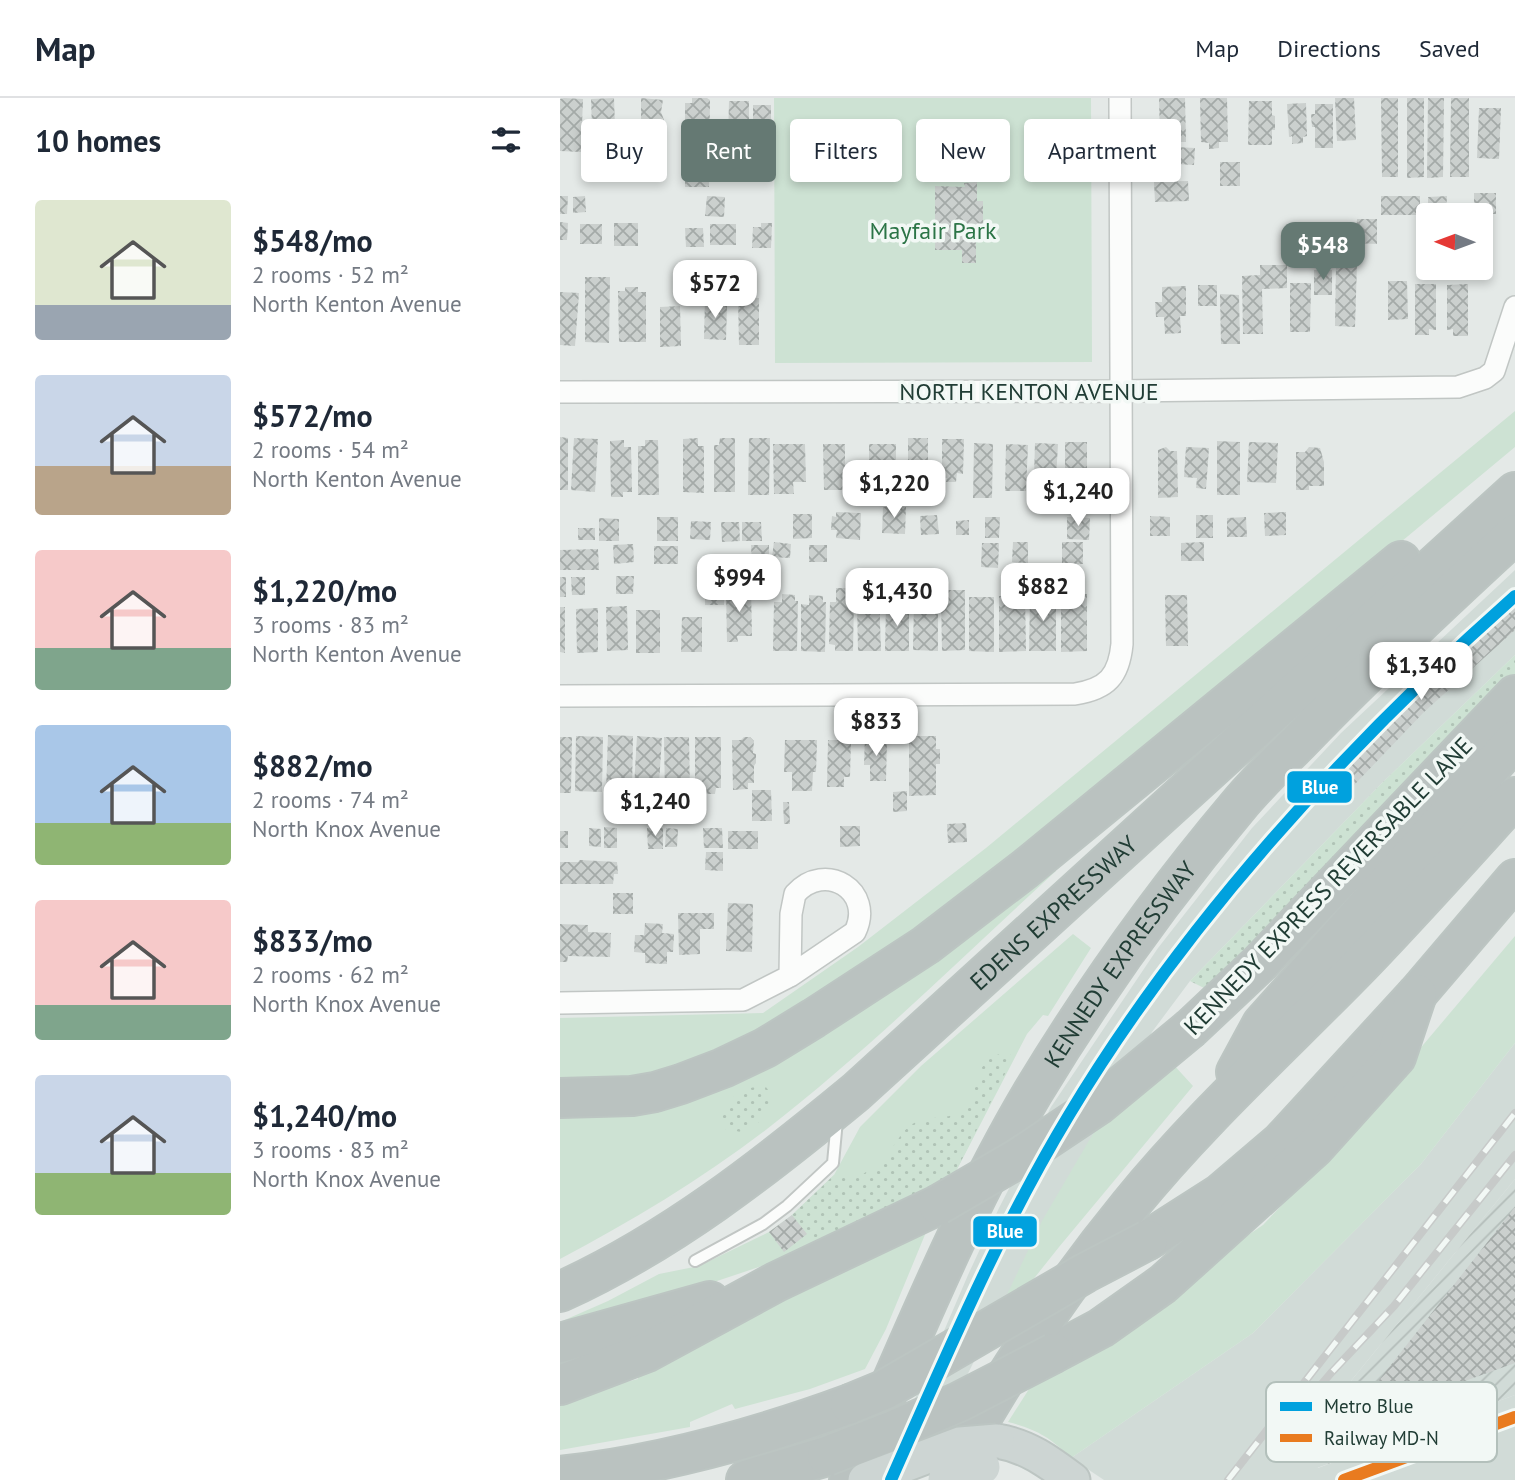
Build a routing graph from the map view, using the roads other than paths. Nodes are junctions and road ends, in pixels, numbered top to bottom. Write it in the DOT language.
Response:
graph roads {
  1 [pos="1120,98"];
  2 [pos="1515,307"];
  3 [pos="1120,391"];
  4 [pos="560,392"];
  5 [pos="1515,492"];
  6 [pos="1468,534"];
  7 [pos="1515,534"];
  8 [pos="1515,695"];
  9 [pos="560,696"];
  10 [pos="1515,740"];
  11 [pos="1515,797"];
  12 [pos="1515,879"];
  13 [pos="790,976"];
  14 [pos="1417,994"];
  15 [pos="560,1003"];
  16 [pos="560,1098"];
  17 [pos="838,1107"];
  18 [pos="1217,1108"];
  19 [pos="695,1261"];
  20 [pos="776,1282"];
  21 [pos="560,1292"];
  22 [pos="560,1343"];
  23 [pos="560,1385"];
  24 [pos="990,1455"];
  25 [pos="838,1468"];
  26 [pos="560,1476"];
  27 [pos="746,1480"];
  28 [pos="865,1480"];
  29 [pos="945,1480"];
  30 [pos="1038,1480"];
  31 [pos="1073,1480"];
  1 -- 3 [label="street"];
  2 -- 3 [label="street, NORTH KENTON AVENUE"];
  3 -- 4 [label="street, NORTH KENTON AVENUE"];
  3 -- 9 [label="street"];
  5 -- 6 [label="highway, EDENS EXPRESSWAY"];
  6 -- 16 [label="highway"];
  6 -- 17 [label="highway, EDENS EXPRESSWAY"];
  7 -- 25 [label="highway, KENNEDY EXPRESSWAY"];
  8 -- 20 [label="highway, KENNEDY EXPRESS REVERSABLE LANE, bridge"];
  10 -- 18 [label="highway"];
  11 -- 18 [label="highway"];
  12 -- 14 [label="highway"];
  13 -- 13 [label="street"];
  13 -- 15 [label="street"];
  14 -- 25 [label="highway, bridge"];
  14 -- 26 [label="highway, bridge"];
  17 -- 19 [label="lane"];
  17 -- 21 [label="highway, EDENS EXPRESSWAY"];
  18 -- 29 [label="highway"];
  20 -- 22 [label="highway"];
  20 -- 23 [label="highway"];
  24 -- 28 [label="main road, bridge"];
  24 -- 29 [label="main road, bridge"];
  24 -- 30 [label="main road"];
  24 -- 31 [label="main road"];
  25 -- 27 [label="highway"];
}
